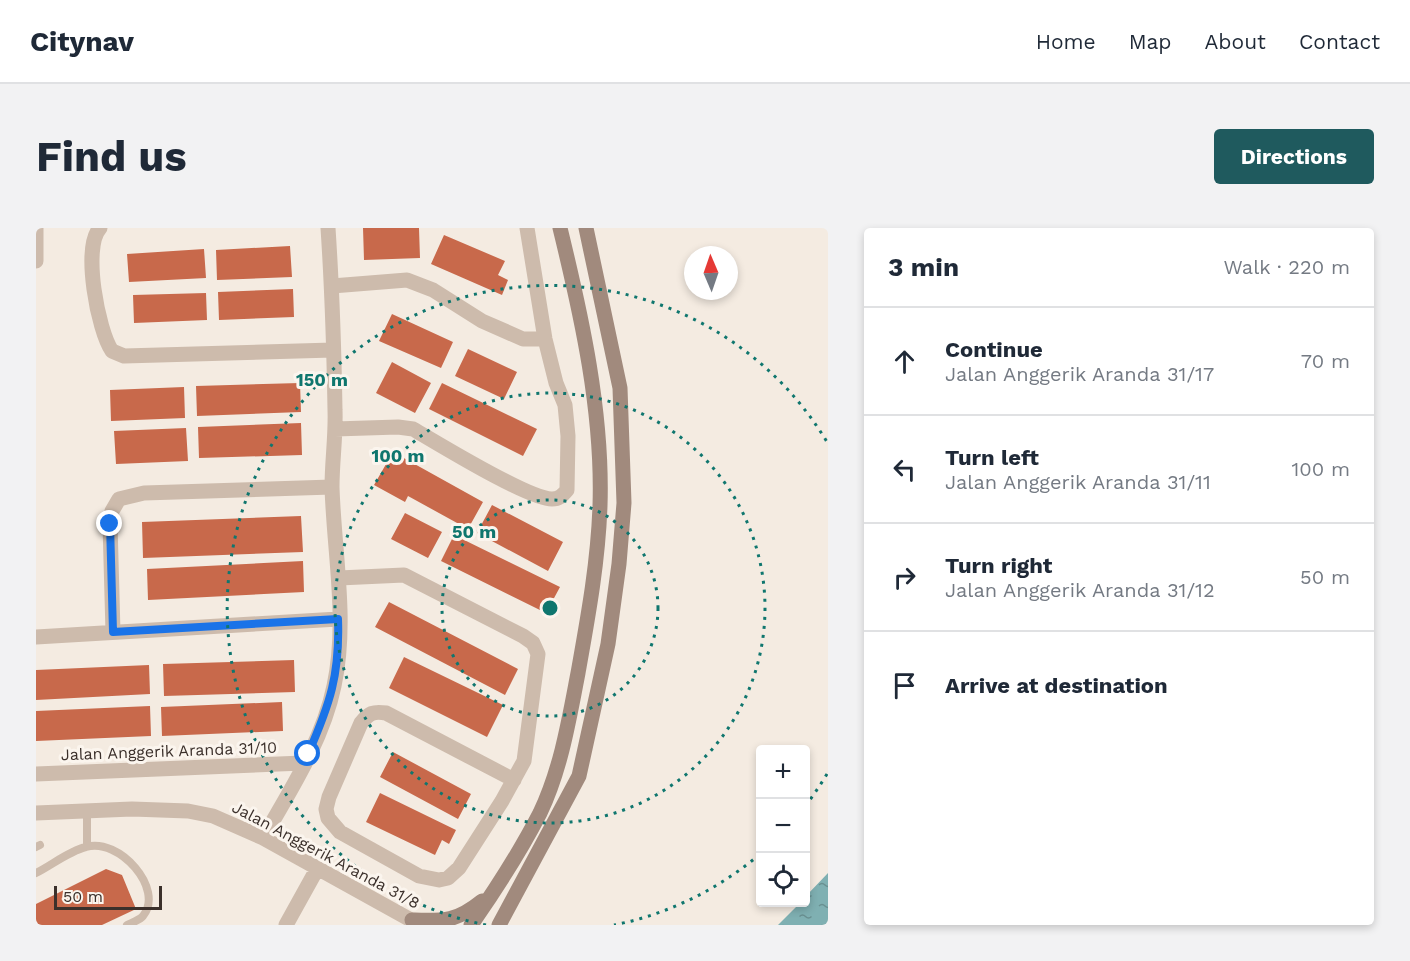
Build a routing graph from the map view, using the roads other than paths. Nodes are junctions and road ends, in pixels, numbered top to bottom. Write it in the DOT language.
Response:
graph roads {
  1 [pos="36,228"];
  2 [pos="100,228"];
  3 [pos="328,228"];
  4 [pos="527,228"];
  5 [pos="560,228"];
  6 [pos="586,228"];
  7 [pos="36,261"];
  8 [pos="332,286"];
  9 [pos="545,339"];
  10 [pos="333,350"];
  11 [pos="598,428"];
  12 [pos="622,428"];
  13 [pos="335,429"];
  14 [pos="332,487"];
  15 [pos="339,578"];
  16 [pos="338,619"];
  17 [pos="113,632"];
  18 [pos="36,637"];
  19 [pos="303,763"];
  20 [pos="36,774"];
  21 [pos="514,780"];
  22 [pos="87,810"];
  23 [pos="36,813"];
  24 [pos="263,838"];
  25 [pos="87,846"];
  26 [pos="318,869"];
  27 [pos="36,873"];
  28 [pos="494,892"];
  29 [pos="416,924"];
  30 [pos="127,925"];
  31 [pos="286,925"];
  32 [pos="471,925"];
  33 [pos="499,925"];
  1 -- 7 [label="street"];
  2 -- 10 [label="street"];
  3 -- 8 [label="street"];
  4 -- 9 [label="street"];
  5 -- 11 [label="main road"];
  6 -- 12 [label="main road"];
  8 -- 9 [label="street"];
  8 -- 10 [label="street"];
  9 -- 13 [label="street"];
  10 -- 13 [label="street"];
  11 -- 12 [label="main road"];
  11 -- 28 [label="main road"];
  12 -- 33 [label="main road"];
  13 -- 14 [label="street"];
  14 -- 15 [label="street"];
  14 -- 17 [label="street"];
  15 -- 16 [label="street"];
  15 -- 21 [label="street"];
  16 -- 17 [label="street"];
  16 -- 19 [label="street"];
  17 -- 18 [label="street"];
  19 -- 20 [label="street, Jalan Anggerik Aranda 31/10"];
  19 -- 24 [label="street"];
  21 -- 21 [label="street"];
  22 -- 23 [label="street, Jalan Anggerik Aranda 31/8"];
  22 -- 24 [label="street, Jalan Anggerik Aranda 31/8"];
  22 -- 25 [label="lane"];
  24 -- 26 [label="street, Jalan Anggerik Aranda 31/8"];
  25 -- 27 [label="lane"];
  25 -- 30 [label="lane"];
  26 -- 29 [label="street, Jalan Anggerik Aranda 31/8"];
  26 -- 31 [label="street"];
  28 -- 29 [label="main road"];
  28 -- 32 [label="main road"];
}
